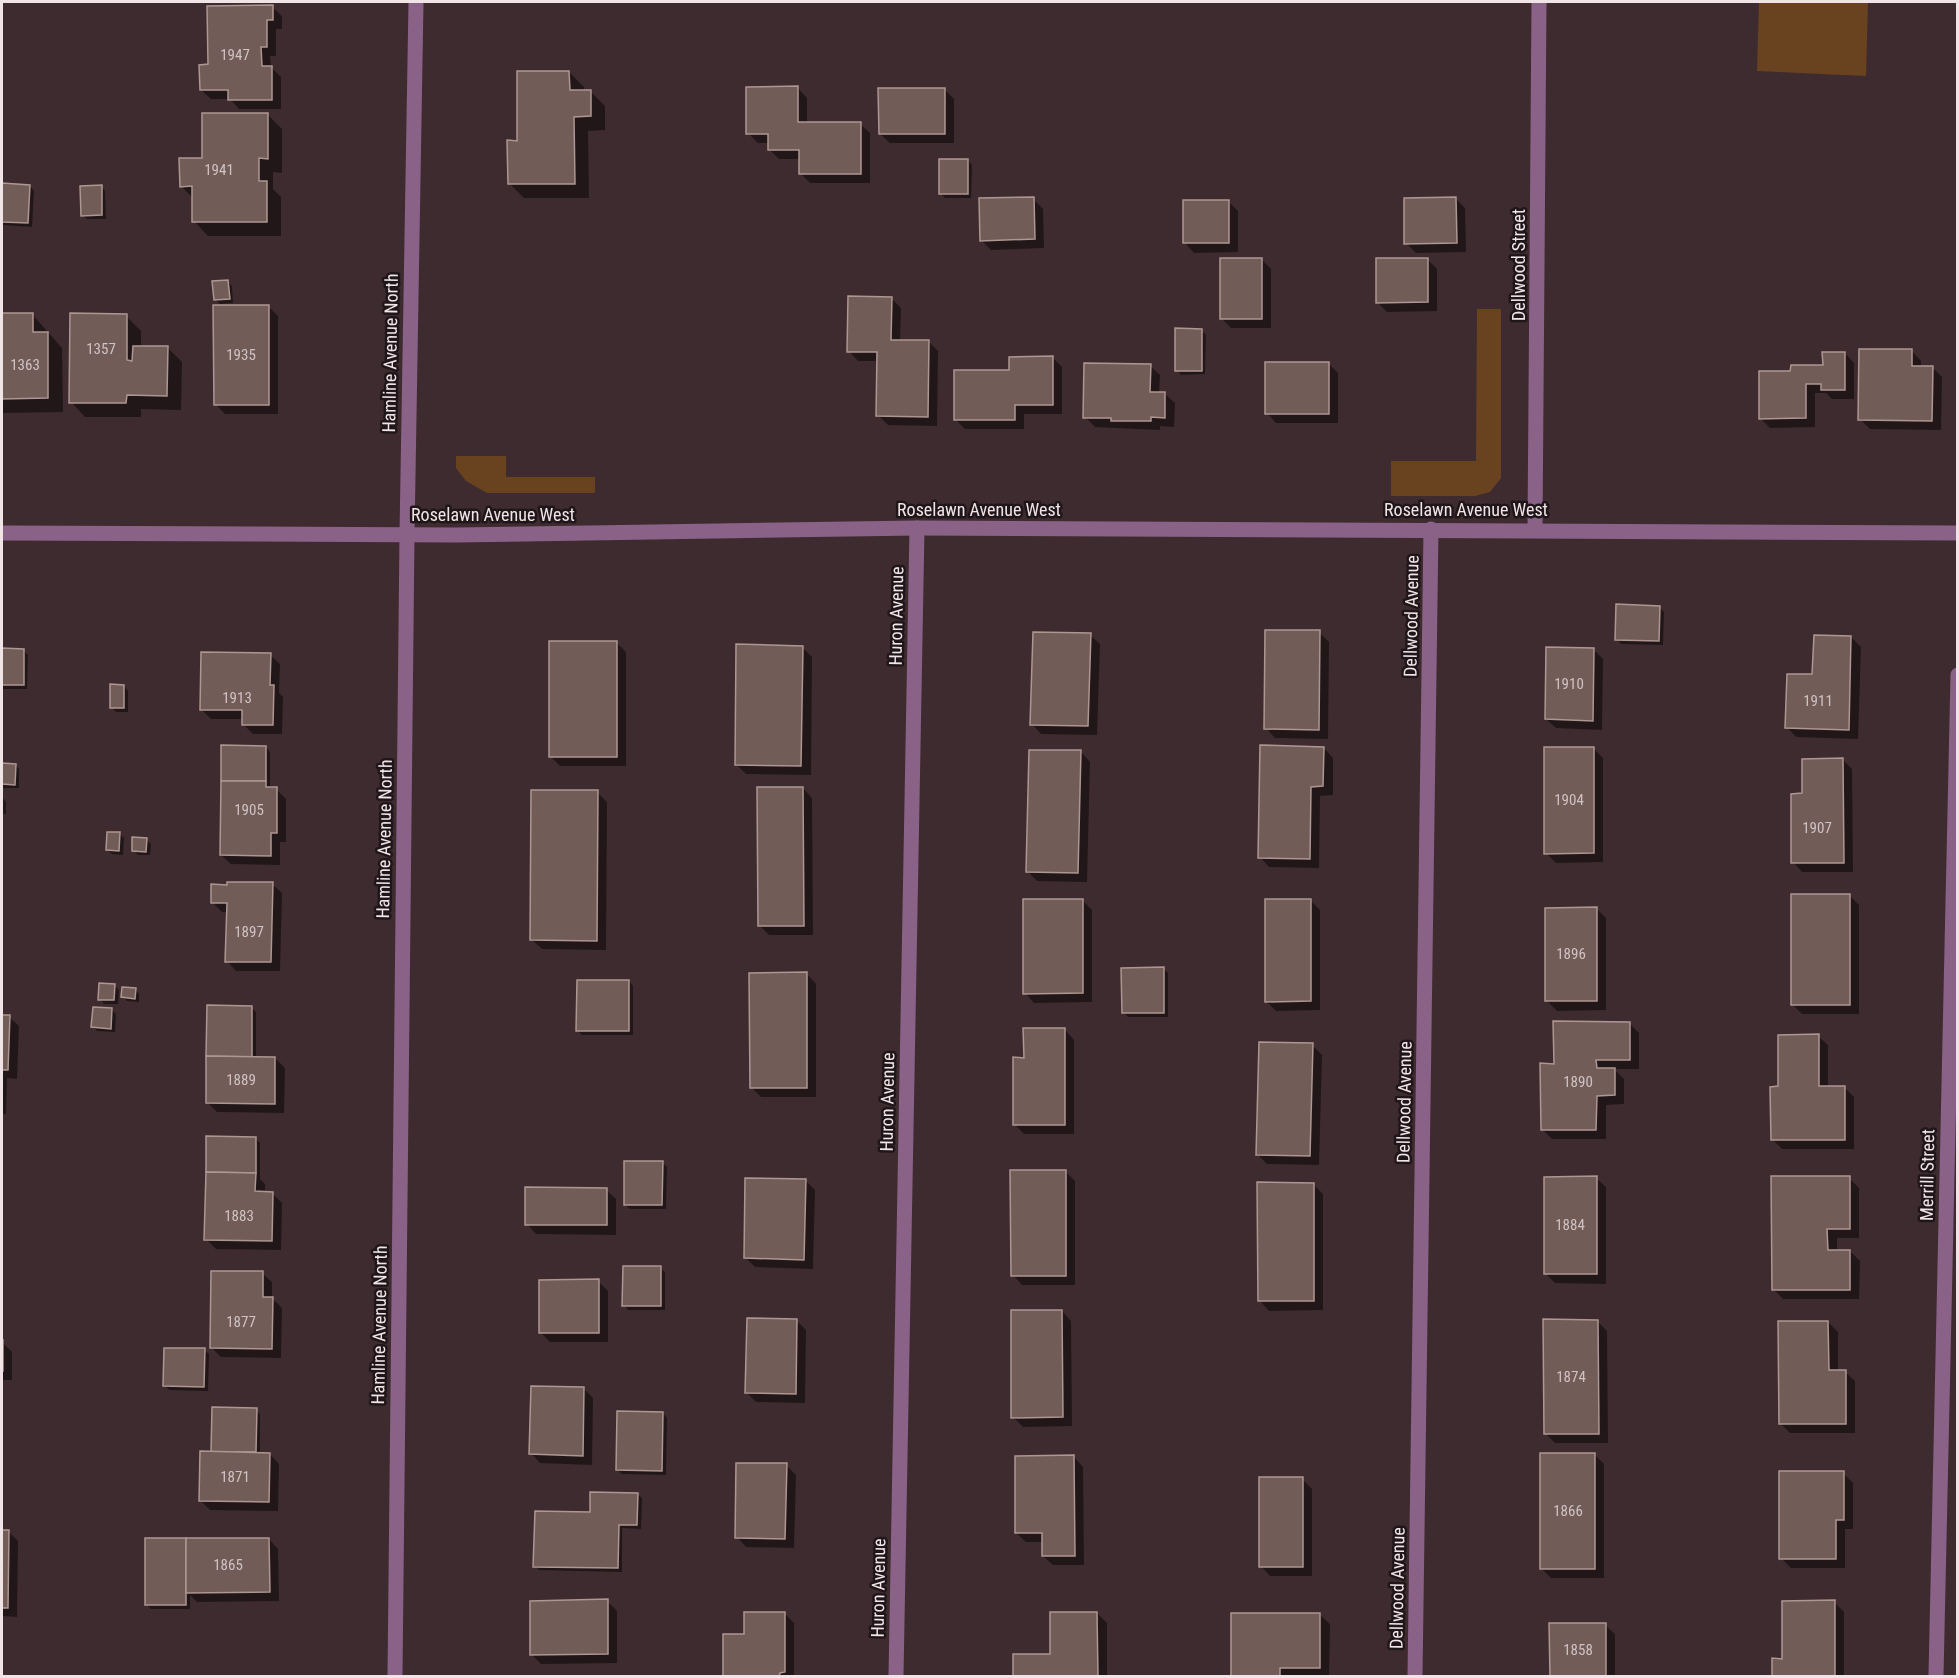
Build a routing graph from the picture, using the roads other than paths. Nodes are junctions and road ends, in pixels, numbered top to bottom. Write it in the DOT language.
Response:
graph roads {
  1 [pos="416,2"];
  2 [pos="1539,2"];
  3 [pos="917,528"];
  4 [pos="1431,529"];
  5 [pos="1535,529"];
  6 [pos="2,532"];
  7 [pos="1958,533"];
  8 [pos="407,534"];
  9 [pos="1958,675"];
  10 [pos="395,1677"];
  11 [pos="896,1677"];
  12 [pos="1415,1677"];
  13 [pos="1936,1677"];
  1 -- 8 [label="street, Hamline Avenue North"];
  2 -- 5 [label="street, Dellwood Street"];
  3 -- 4 [label="street, Roselawn Avenue West"];
  3 -- 8 [label="street, Roselawn Avenue West"];
  3 -- 11 [label="street, Huron Avenue"];
  4 -- 5 [label="street, Roselawn Avenue West"];
  4 -- 12 [label="street, Dellwood Avenue"];
  5 -- 7 [label="street, Roselawn Avenue West"];
  6 -- 8 [label="street, Roselawn Avenue West"];
  8 -- 10 [label="street, Hamline Avenue North"];
  9 -- 13 [label="street, Merrill Street"];
}
